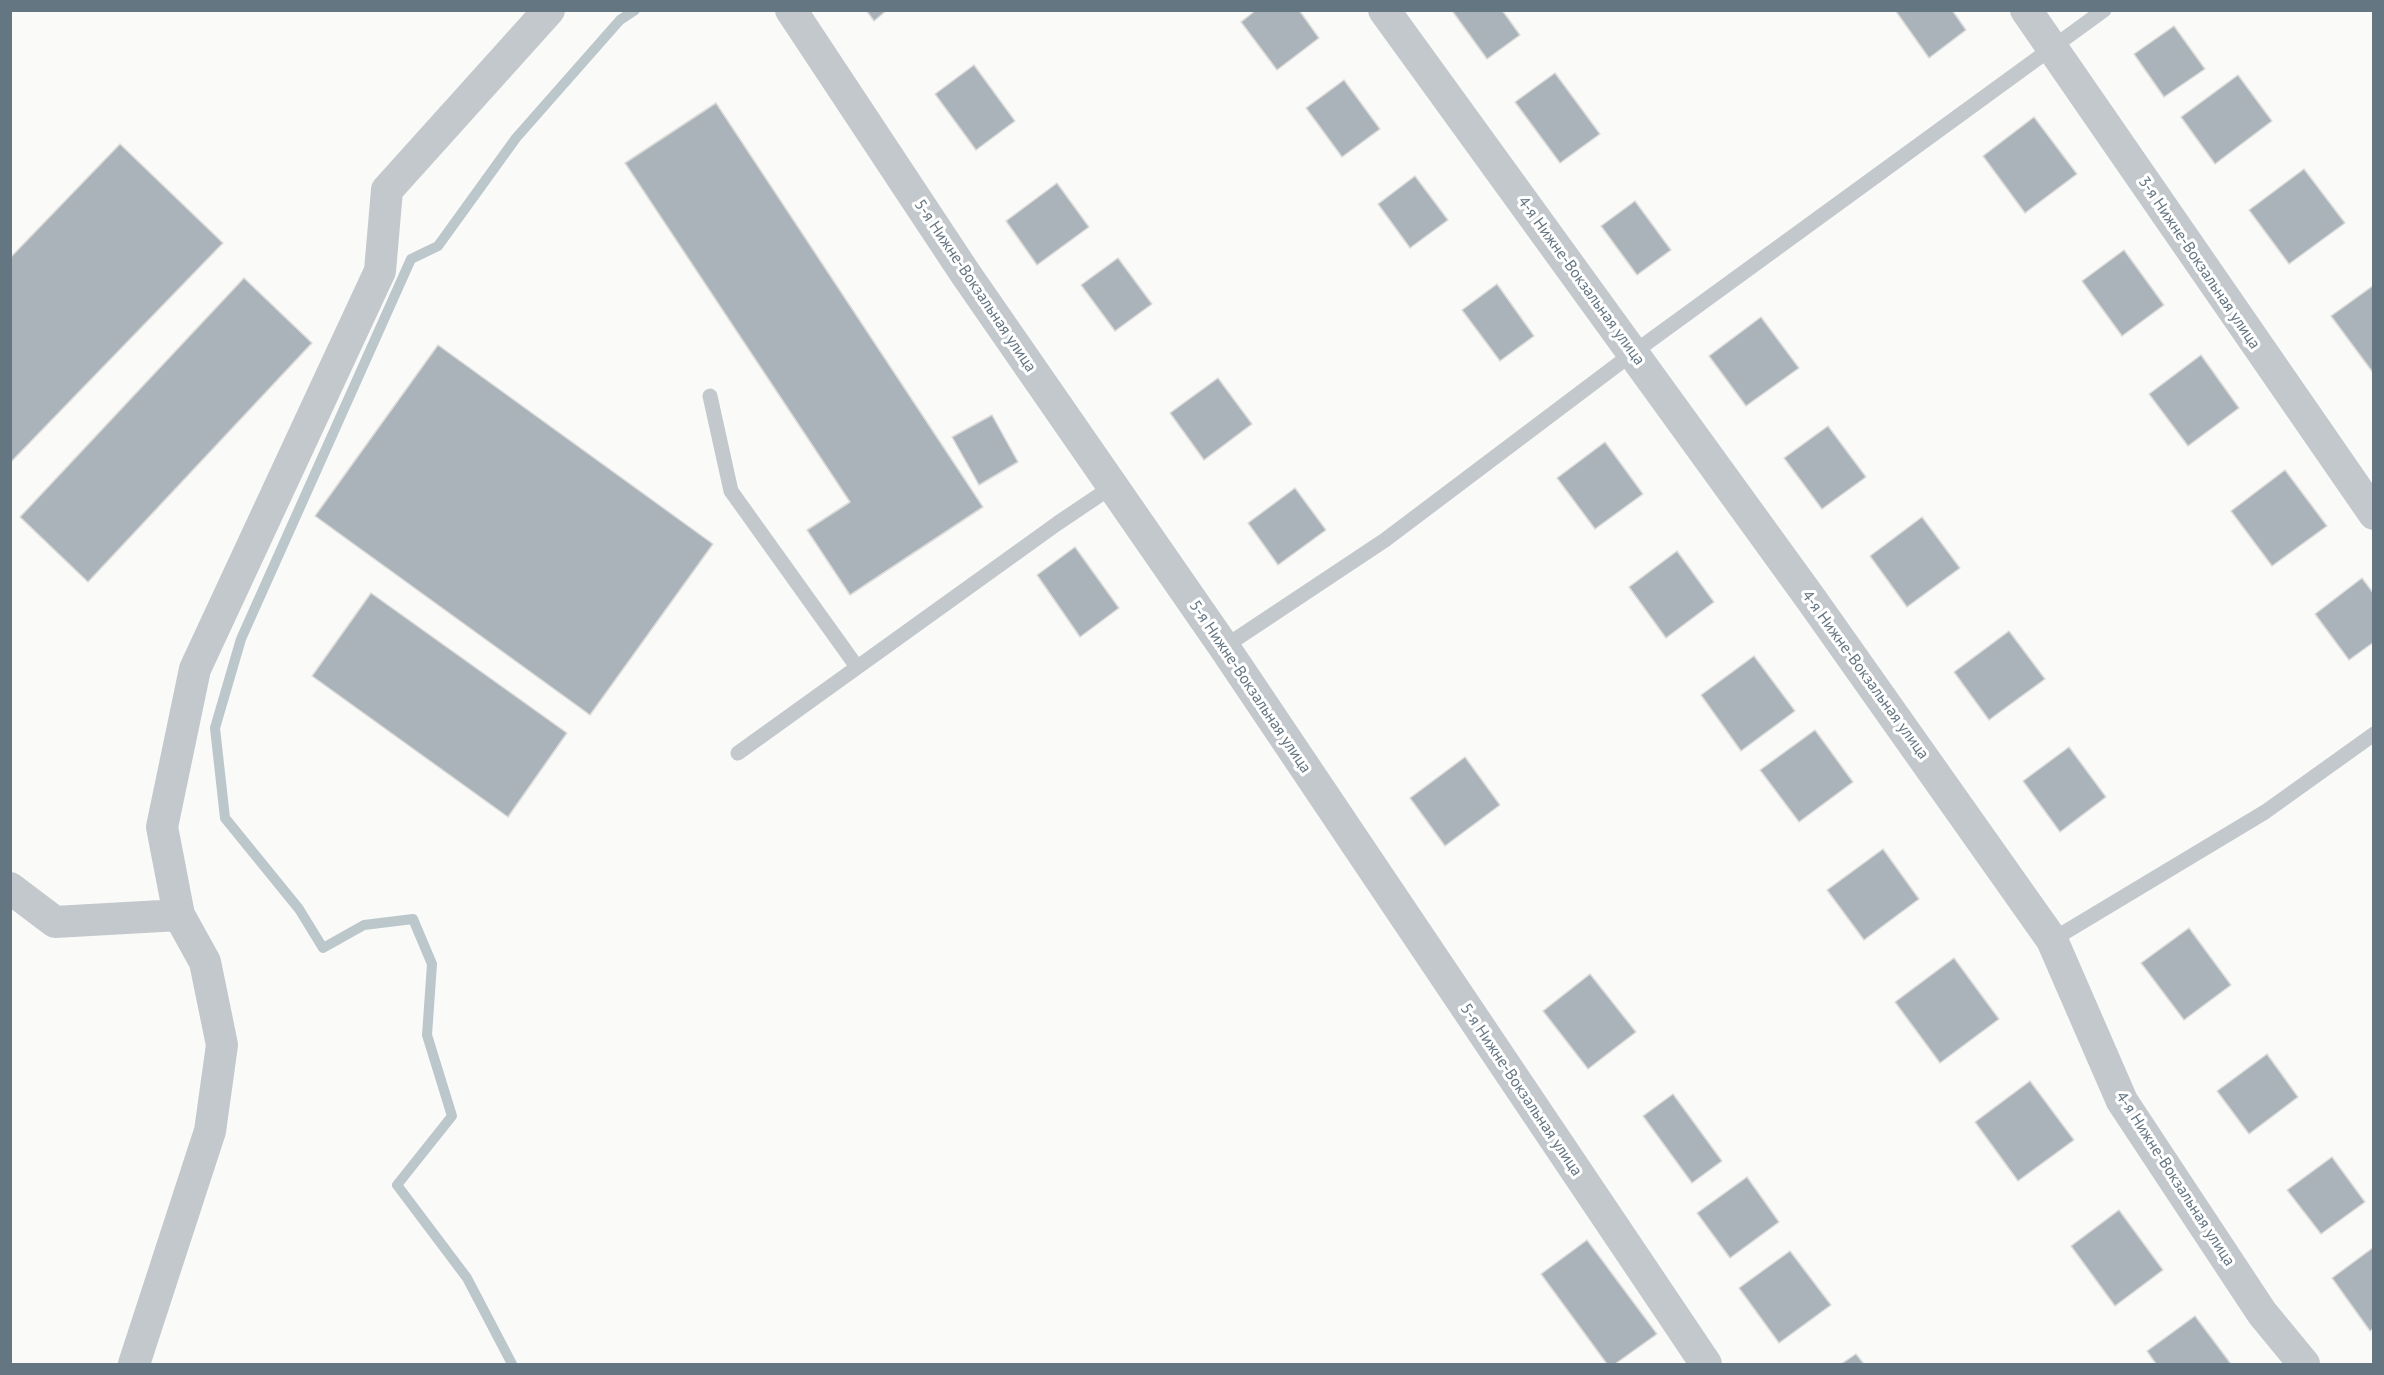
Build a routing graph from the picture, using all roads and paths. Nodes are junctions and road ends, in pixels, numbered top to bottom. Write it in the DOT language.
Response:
graph roads {
  1 [pos="549,10"];
  2 [pos="791,10"];
  3 [pos="1384,10"];
  4 [pos="2026,10"];
  5 [pos="2104,10"];
  6 [pos="2053,49"];
  7 [pos="1633,353"];
  8 [pos="710,396"];
  9 [pos="1113,486"];
  10 [pos="2373,514"];
  11 [pos="1224,647"];
  12 [pos="858,667"];
  13 [pos="2373,734"];
  14 [pos="738,753"];
  15 [pos="10,888"];
  16 [pos="179,915"];
  17 [pos="2052,940"];
  18 [pos="134,1365"];
  19 [pos="1706,1365"];
  20 [pos="2304,1365"];
  1 -- 16 [label="street"];
  2 -- 9 [label="street, 5-я Нижне-Вокзальная улица"];
  3 -- 7 [label="street, 4-я Нижне-Вокзальная улица"];
  4 -- 6 [label="street, 3-я Нижне-Вокзальная улица"];
  5 -- 6 [label="lane"];
  6 -- 7 [label="lane"];
  6 -- 10 [label="street, 3-я Нижне-Вокзальная улица"];
  7 -- 11 [label="lane"];
  7 -- 17 [label="street, 4-я Нижне-Вокзальная улица"];
  8 -- 12 [label="lane"];
  9 -- 11 [label="street, 5-я Нижне-Вокзальная улица"];
  9 -- 12 [label="lane"];
  11 -- 19 [label="street, 5-я Нижне-Вокзальная улица"];
  12 -- 14 [label="lane"];
  13 -- 17 [label="lane"];
  15 -- 16 [label="street"];
  16 -- 18 [label="street"];
  17 -- 20 [label="street, 4-я Нижне-Вокзальная улица"];
}
